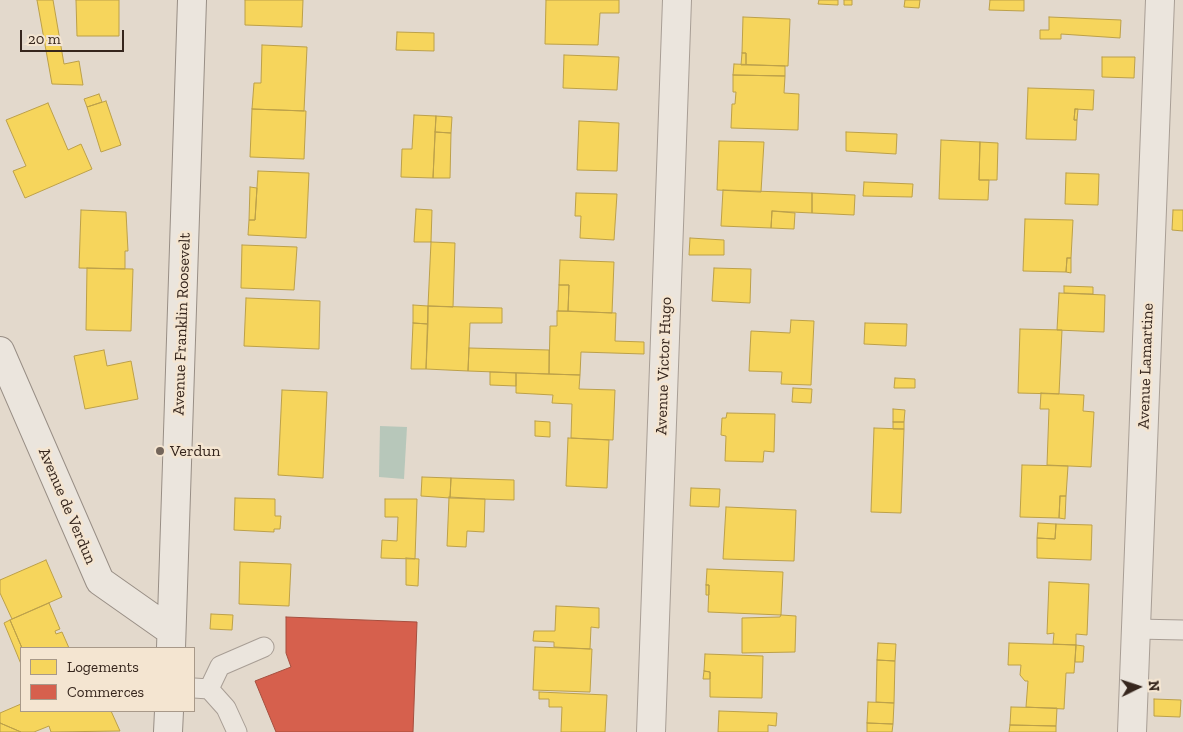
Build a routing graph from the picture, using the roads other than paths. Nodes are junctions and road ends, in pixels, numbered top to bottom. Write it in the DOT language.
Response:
graph roads {
  1 [pos="192,0"];
  2 [pos="677,0"];
  3 [pos="1160,0"];
  4 [pos="0,351"];
  5 [pos="1136,628"];
  6 [pos="1183,630"];
  7 [pos="171,640"];
  8 [pos="264,647"];
  9 [pos="201,689"];
  10 [pos="169,712"];
  11 [pos="168,732"];
  12 [pos="237,732"];
  13 [pos="651,732"];
  14 [pos="1132,732"];
  1 -- 7 [label="street, Avenue Franklin Roosevelt"];
  2 -- 13 [label="street, Avenue Victor Hugo"];
  3 -- 5 [label="street, Avenue Lamartine"];
  4 -- 7 [label="street, Avenue de Verdun"];
  5 -- 6 [label="lane"];
  5 -- 14 [label="street, Avenue Lamartine"];
  8 -- 9 [label="lane"];
  9 -- 12 [label="lane"];
  10 -- 11 [label="street"];
}
